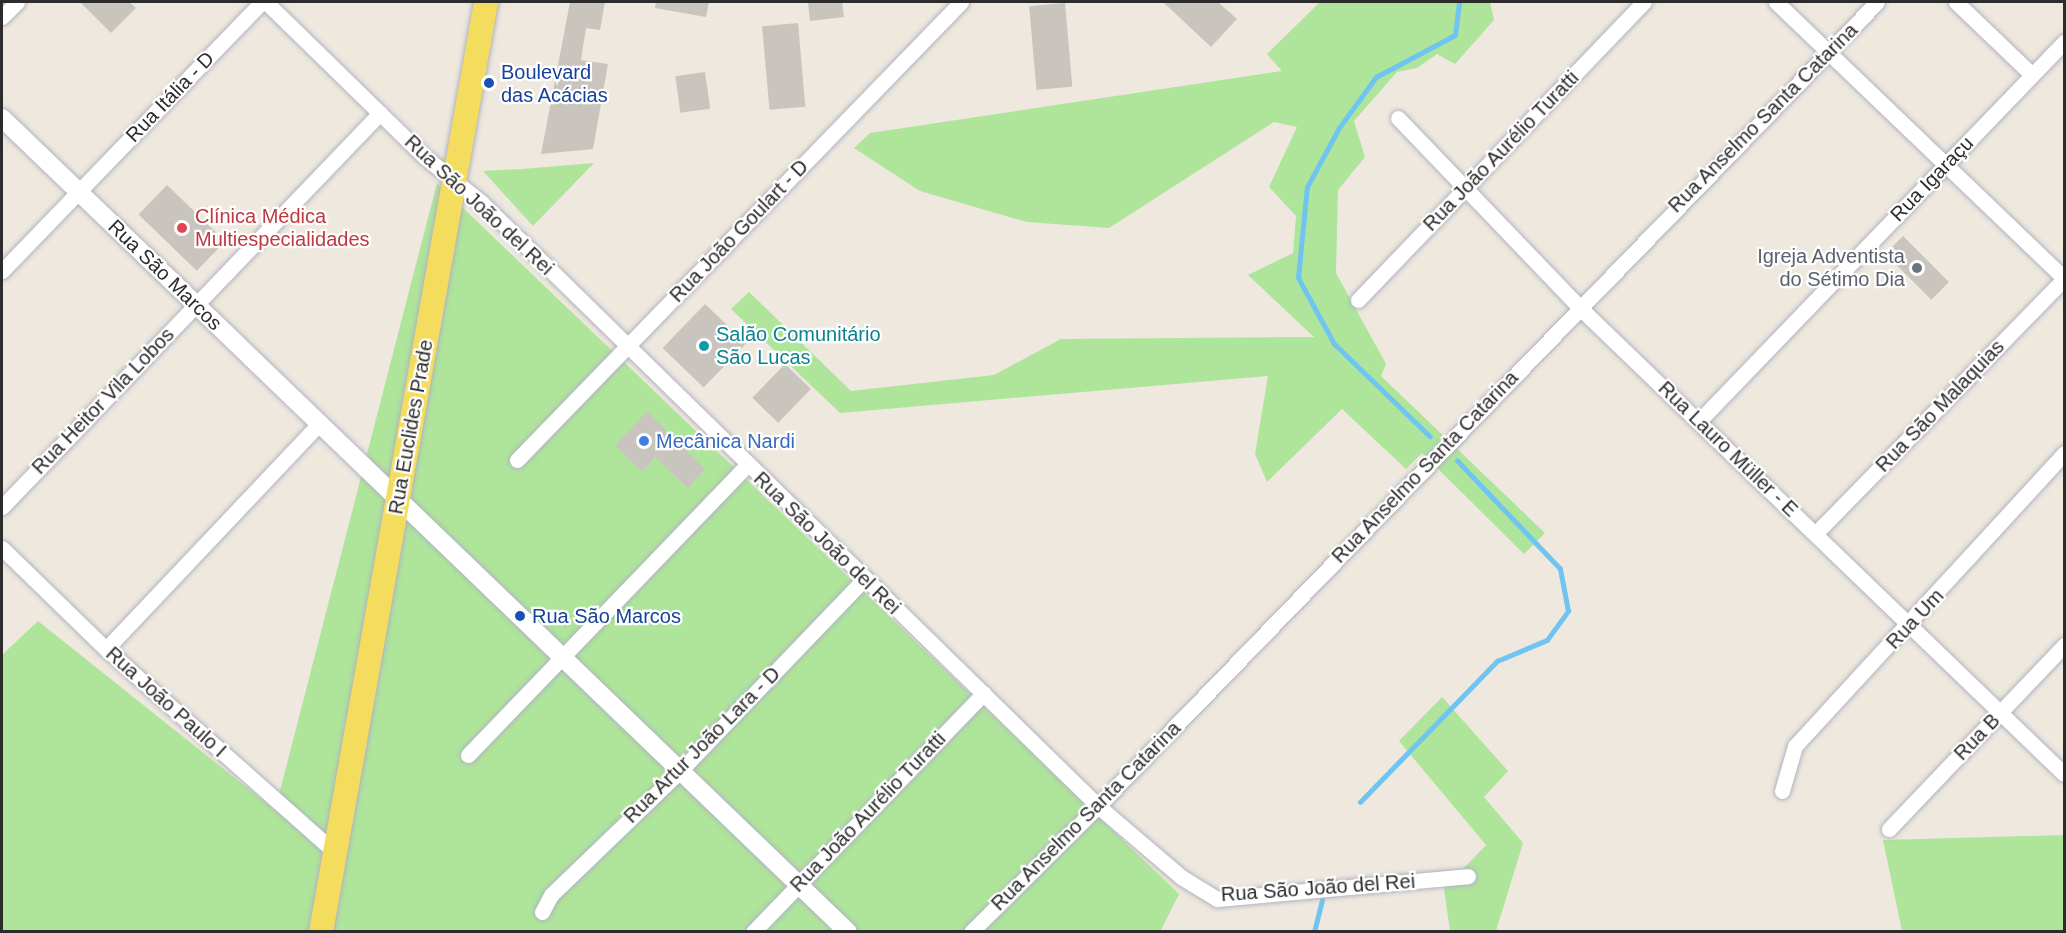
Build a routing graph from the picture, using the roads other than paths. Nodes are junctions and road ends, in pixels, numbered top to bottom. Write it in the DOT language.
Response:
graph roads {
  1 [pos="16,2"];
  2 [pos="264,2"];
  3 [pos="486,2"];
  4 [pos="962,2"];
  5 [pos="1644,2"];
  6 [pos="1776,2"];
  7 [pos="1877,2"];
  8 [pos="1956,2"];
  9 [pos="2,17"];
  10 [pos="2064,42"];
  11 [pos="1830,52"];
  12 [pos="2032,75"];
  13 [pos="380,113"];
  14 [pos="2,118"];
  15 [pos="1398,118"];
  16 [pos="1946,164"];
  17 [pos="454,180"];
  18 [pos="1464,189"];
  19 [pos="78,192"];
  20 [pos="2,271"];
  21 [pos="2064,279"];
  22 [pos="1358,300"];
  23 [pos="196,304"];
  24 [pos="1579,307"];
  25 [pos="627,346"];
  26 [pos="1699,422"];
  27 [pos="320,423"];
  28 [pos="2064,453"];
  29 [pos="517,460"];
  30 [pos="746,466"];
  31 [pos="397,498"];
  32 [pos="2,507"];
  33 [pos="1816,533"];
  34 [pos="2,548"];
  35 [pos="864,579"];
  36 [pos="1912,624"];
  37 [pos="2064,645"];
  38 [pos="106,649"];
  39 [pos="562,657"];
  40 [pos="984,693"];
  41 [pos="2001,713"];
  42 [pos="468,755"];
  43 [pos="680,771"];
  44 [pos="2064,774"];
  45 [pos="1782,791"];
  46 [pos="1098,806"];
  47 [pos="1889,829"];
  48 [pos="335,852"];
  49 [pos="1468,876"];
  50 [pos="799,884"];
  51 [pos="542,912"];
  52 [pos="321,932"];
  53 [pos="753,932"];
  54 [pos="848,932"];
  55 [pos="971,932"];
  1 -- 9 [label="street"];
  2 -- 13 [label="street, Rua São João del Rei"];
  2 -- 19 [label="street, Rua Itália - D"];
  3 -- 17 [label="main road, Rua Euclides Prade"];
  4 -- 25 [label="street, Rua João Goulart - D"];
  5 -- 18 [label="street, Rua João Aurélio Turatti"];
  6 -- 11 [label="street"];
  7 -- 11 [label="street, Rua Anselmo Santa Catarina"];
  8 -- 12 [label="street"];
  10 -- 12 [label="street, Rua Igaraçu"];
  11 -- 16 [label="street"];
  11 -- 24 [label="street, Rua Anselmo Santa Catarina"];
  12 -- 16 [label="street, Rua Igaraçu"];
  13 -- 17 [label="street, Rua São João del Rei"];
  13 -- 23 [label="street, Rua Heitor Vila Lobos"];
  14 -- 19 [label="street, Rua São Marcos"];
  15 -- 18 [label="street, Rua Lauro Müller - E"];
  16 -- 21 [label="street"];
  16 -- 26 [label="street, Rua Igaraçu"];
  17 -- 25 [label="street, Rua São João del Rei"];
  17 -- 31 [label="main road, Rua Euclides Prade"];
  18 -- 22 [label="street, Rua João Aurélio Turatti"];
  18 -- 24 [label="street, Rua Lauro Müller - E"];
  19 -- 20 [label="street, Rua Itália - D"];
  19 -- 23 [label="street, Rua São Marcos"];
  21 -- 33 [label="street, Rua São Malaquias"];
  23 -- 27 [label="street, Rua São Marcos"];
  23 -- 32 [label="street, Rua Heitor Vila Lobos"];
  24 -- 26 [label="street, Rua Lauro Müller - E"];
  24 -- 46 [label="street, Rua Anselmo Santa Catarina"];
  25 -- 29 [label="street, Rua João Goulart - D"];
  25 -- 30 [label="street, Rua São João del Rei"];
  26 -- 33 [label="street, Rua Lauro Müller - E"];
  27 -- 31 [label="street, Rua São Marcos"];
  27 -- 38 [label="street"];
  28 -- 36 [label="street, Rua Um"];
  30 -- 35 [label="street, Rua São João del Rei"];
  30 -- 39 [label="street"];
  31 -- 39 [label="street, Rua São Marcos"];
  31 -- 48 [label="main road, Rua Euclides Prade"];
  33 -- 36 [label="street, Rua Lauro Müller - E"];
  34 -- 38 [label="street, Rua João Paulo I"];
  35 -- 40 [label="street, Rua São João del Rei"];
  35 -- 43 [label="street, Rua Artur João Lara - D"];
  36 -- 41 [label="street, Rua Lauro Müller - E"];
  36 -- 45 [label="street, Rua Um"];
  37 -- 41 [label="street, Rua B"];
  38 -- 48 [label="street, Rua João Paulo I"];
  39 -- 42 [label="street"];
  39 -- 43 [label="street, Rua São Marcos"];
  40 -- 46 [label="street, Rua São João del Rei"];
  40 -- 50 [label="street, Rua João Aurélio Turatti"];
  41 -- 44 [label="street, Rua Lauro Müller - E"];
  41 -- 47 [label="street, Rua B"];
  43 -- 50 [label="street, Rua São Marcos"];
  43 -- 51 [label="street, Rua Artur João Lara - D"];
  46 -- 49 [label="street, Rua São João del Rei"];
  46 -- 55 [label="street, Rua Anselmo Santa Catarina"];
  48 -- 52 [label="main road, Rua Euclides Prade"];
  50 -- 53 [label="street, Rua João Aurélio Turatti"];
  50 -- 54 [label="street, Rua São Marcos"];
}
